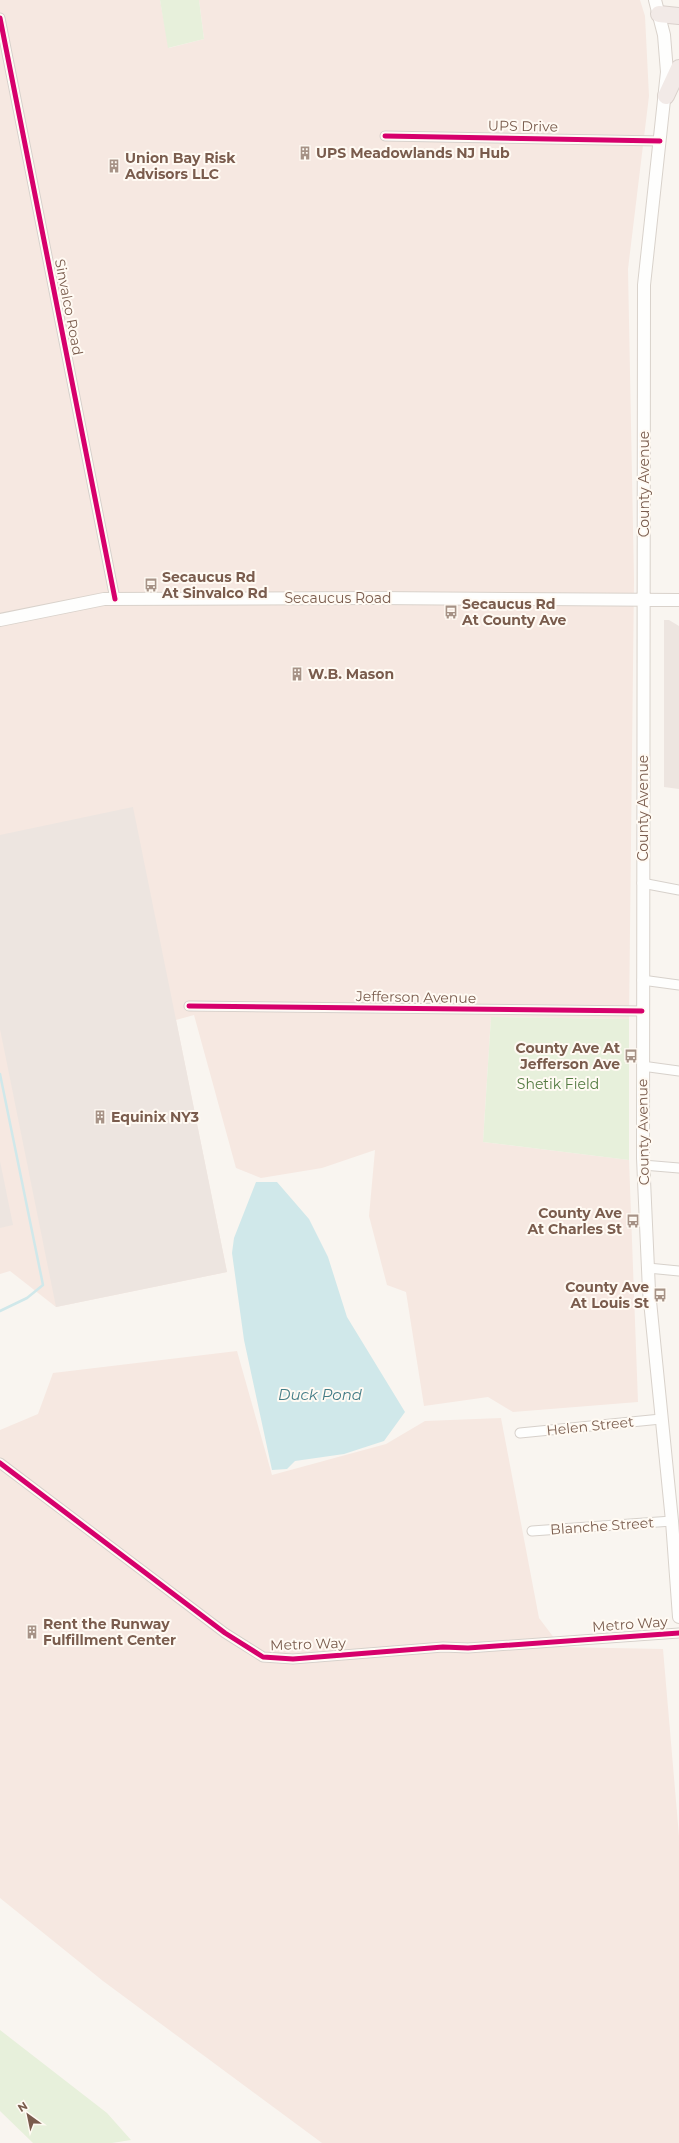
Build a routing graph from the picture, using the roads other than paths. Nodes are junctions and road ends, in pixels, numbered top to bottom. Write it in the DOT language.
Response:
graph roads {
  1 [pos="657,7"];
  2 [pos="679,16"];
  3 [pos="0,18"];
  4 [pos="679,68"];
  5 [pos="666,96"];
  6 [pos="385,136"];
  7 [pos="660,141"];
  8 [pos="115,599"];
  9 [pos="644,600"];
  10 [pos="679,600"];
  11 [pos="0,620"];
  12 [pos="642,883"];
  13 [pos="679,890"];
  14 [pos="642,980"];
  15 [pos="679,985"];
  16 [pos="189,1006"];
  17 [pos="642,1011"];
  18 [pos="642,1066"];
  19 [pos="679,1071"];
  20 [pos="643,1165"];
  21 [pos="679,1168"];
  22 [pos="648,1268"];
  23 [pos="679,1271"];
  24 [pos="661,1419"];
  25 [pos="520,1433"];
  26 [pos="0,1463"];
  27 [pos="672,1521"];
  28 [pos="532,1531"];
  29 [pos="679,1615"];
  30 [pos="679,1633"];
  1 -- 2 [label="highway"];
  1 -- 5 [label="main road, County Avenue"];
  3 -- 8 [label="street, Sinvalco Road"];
  4 -- 5 [label="highway"];
  5 -- 7 [label="main road, County Avenue"];
  6 -- 7 [label="street, UPS Drive"];
  7 -- 9 [label="main road, County Avenue"];
  8 -- 9 [label="main road, Secaucus Road"];
  8 -- 11 [label="main road, Secaucus Road"];
  9 -- 10 [label="main road, Secaucus Road"];
  9 -- 12 [label="main road, County Avenue"];
  12 -- 13 [label="street"];
  12 -- 14 [label="main road, County Avenue"];
  14 -- 15 [label="street"];
  14 -- 17 [label="main road, County Avenue"];
  16 -- 17 [label="street, Jefferson Avenue"];
  17 -- 18 [label="main road, County Avenue"];
  18 -- 19 [label="street"];
  18 -- 20 [label="main road, County Avenue"];
  20 -- 21 [label="street"];
  20 -- 22 [label="main road, County Avenue"];
  22 -- 23 [label="street"];
  22 -- 24 [label="main road, County Avenue"];
  24 -- 25 [label="street, Helen Street"];
  24 -- 27 [label="main road, County Avenue"];
  26 -- 30 [label="street, Metro Way"];
  27 -- 28 [label="street, Blanche Street"];
  27 -- 29 [label="main road, County Avenue"];
}
